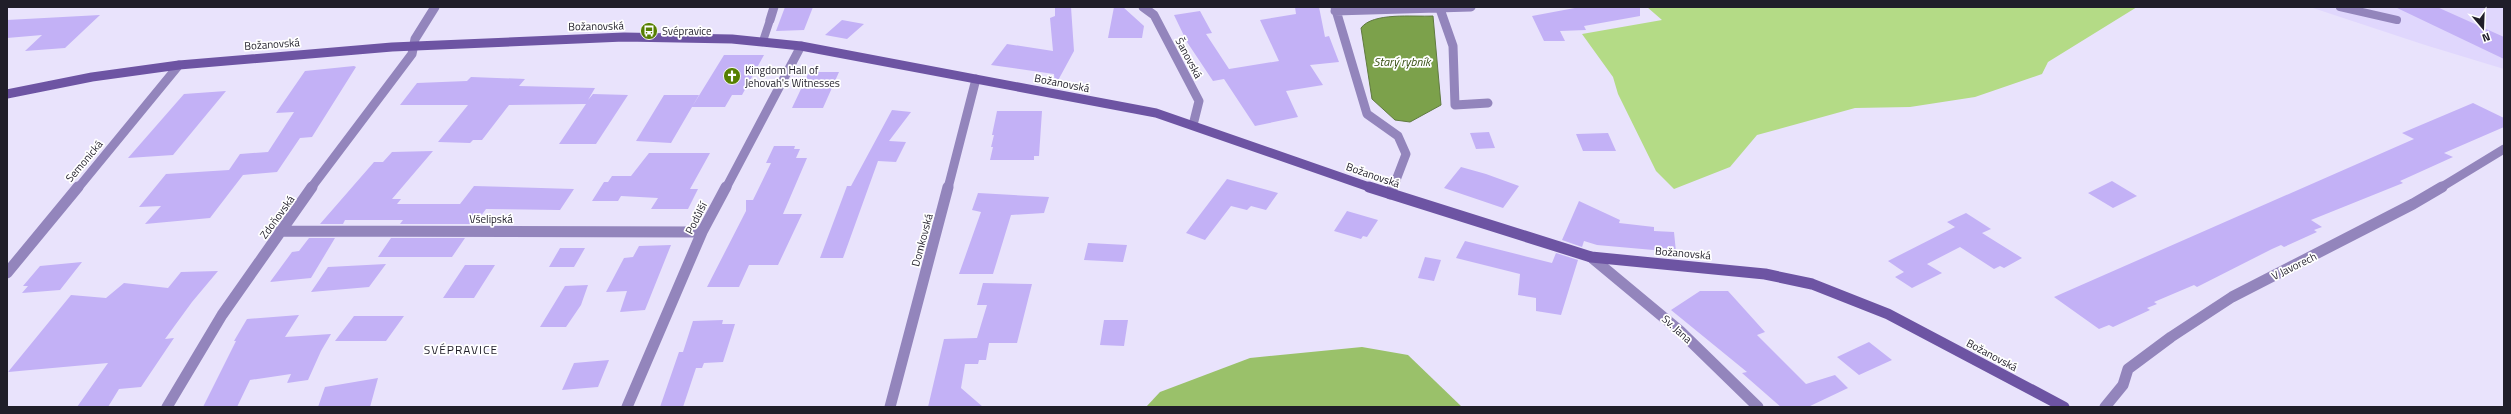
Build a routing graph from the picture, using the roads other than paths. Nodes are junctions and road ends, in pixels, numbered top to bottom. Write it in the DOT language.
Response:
graph roads {
  1 [pos="435,7"];
  2 [pos="774,7"];
  3 [pos="1143,7"];
  4 [pos="1471,7"];
  5 [pos="2340,7"];
  6 [pos="1335,9"];
  7 [pos="1440,10"];
  8 [pos="770,20"];
  9 [pos="2397,20"];
  10 [pos="763,41"];
  11 [pos="413,46"];
  12 [pos="801,46"];
  13 [pos="180,65"];
  14 [pos="976,79"];
  15 [pos="7,94"];
  16 [pos="1488,104"];
  17 [pos="1194,125"];
  18 [pos="2504,149"];
  19 [pos="1390,194"];
  20 [pos="280,231"];
  21 [pos="702,232"];
  22 [pos="1591,256"];
  23 [pos="7,273"];
  24 [pos="167,407"];
  25 [pos="627,407"];
  26 [pos="890,407"];
  27 [pos="1758,407"];
  28 [pos="2064,407"];
  29 [pos="2105,407"];
  1 -- 11 [label="street, Zdoňovská"];
  2 -- 8 [label="street"];
  3 -- 17 [label="street, Šanovská"];
  4 -- 7 [label="street"];
  5 -- 9 [label="lane"];
  6 -- 7 [label="street"];
  6 -- 19 [label="street"];
  7 -- 16 [label="street"];
  8 -- 10 [label="lane"];
  10 -- 11 [label="street, Božanovská"];
  10 -- 12 [label="street, Božanovská"];
  11 -- 13 [label="street, Božanovská"];
  11 -- 20 [label="street, Zdoňovská"];
  12 -- 14 [label="street, Božanovská"];
  12 -- 21 [label="street, Podůlší"];
  13 -- 15 [label="street, Božanovská"];
  13 -- 23 [label="street, Semonická"];
  14 -- 17 [label="street, Božanovská"];
  14 -- 26 [label="street, Domkovská"];
  17 -- 19 [label="street, Božanovská"];
  18 -- 29 [label="street, V Javorech"];
  19 -- 22 [label="street, Božanovská"];
  20 -- 21 [label="street, Všelipská"];
  20 -- 24 [label="street, Zdoňovská"];
  21 -- 25 [label="street, Podůlší"];
  22 -- 27 [label="street, Sv. Jana"];
  22 -- 28 [label="street, Božanovská"];
}
